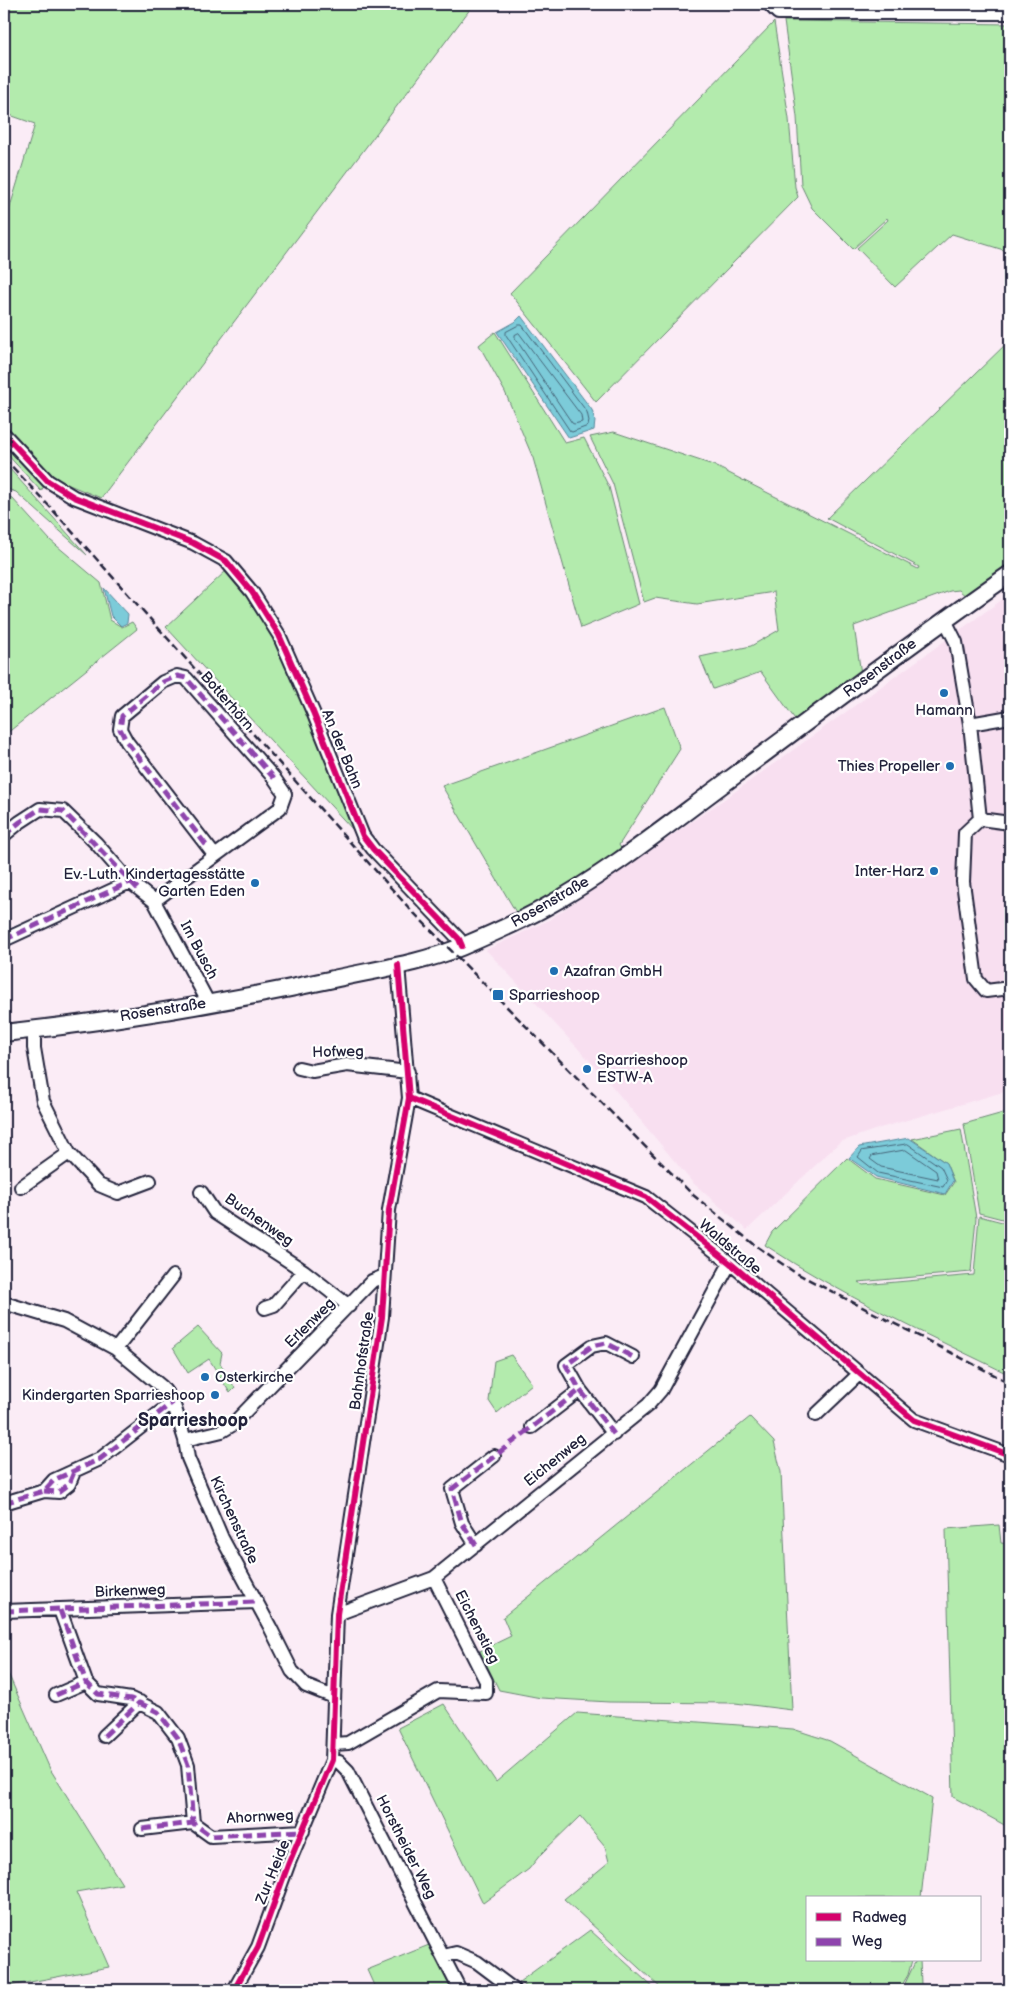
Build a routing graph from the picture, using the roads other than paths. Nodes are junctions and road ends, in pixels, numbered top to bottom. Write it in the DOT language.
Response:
graph roads {
  1 [pos="774,8"];
  2 [pos="1010,13"];
  3 [pos="4,434"];
  4 [pos="1010,574"];
  5 [pos="945,620"];
  6 [pos="1010,717"];
  7 [pos="970,724"];
  8 [pos="980,819"];
  9 [pos="1010,823"];
  10 [pos="4,836"];
  11 [pos="215,856"];
  12 [pos="130,882"];
  13 [pos="154,901"];
  14 [pos="4,940"];
  15 [pos="462,946"];
  16 [pos="398,965"];
  17 [pos="1010,988"];
  18 [pos="208,1002"];
  19 [pos="34,1029"];
  20 [pos="4,1033"];
  21 [pos="299,1068"];
  22 [pos="408,1072"];
  23 [pos="409,1098"];
  24 [pos="69,1153"];
  25 [pos="150,1181"];
  26 [pos="21,1187"];
  27 [pos="201,1192"];
  28 [pos="730,1263"];
  29 [pos="304,1271"];
  30 [pos="173,1276"];
  31 [pos="384,1276"];
  32 [pos="4,1303"];
  33 [pos="349,1306"];
  34 [pos="265,1308"];
  35 [pos="116,1350"];
  36 [pos="633,1357"];
  37 [pos="859,1374"];
  38 [pos="580,1390"];
  39 [pos="173,1402"];
  40 [pos="816,1416"];
  41 [pos="532,1427"];
  42 [pos="614,1434"];
  43 [pos="185,1440"];
  44 [pos="1010,1455"];
  45 [pos="494,1456"];
  46 [pos="4,1503"];
  47 [pos="476,1546"];
  48 [pos="434,1578"];
  49 [pos="256,1602"];
  50 [pos="60,1610"];
  51 [pos="4,1611"];
  52 [pos="337,1614"];
  53 [pos="86,1682"];
  54 [pos="56,1695"];
  55 [pos="334,1696"];
  56 [pos="140,1702"];
  57 [pos="104,1736"];
  58 [pos="334,1744"];
  59 [pos="332,1760"];
  60 [pos="193,1823"];
  61 [pos="142,1829"];
  62 [pos="303,1831"];
  63 [pos="443,1956"];
  64 [pos="513,1989"];
  65 [pos="234,1990"];
  66 [pos="460,1990"];
  1 -- 2 [label="street"];
  3 -- 15 [label="street, An der Bahn"];
  4 -- 5 [label="main road, Rosenstraße"];
  5 -- 7 [label="street"];
  5 -- 15 [label="main road, Rosenstraße"];
  6 -- 7 [label="street"];
  7 -- 8 [label="street"];
  8 -- 9 [label="street"];
  8 -- 17 [label="street"];
  10 -- 12 [label="street, Im Busch"];
  11 -- 11 [label="street, Botterhörn"];
  11 -- 13 [label="street, Botterhörn"];
  12 -- 13 [label="street, Im Busch"];
  12 -- 14 [label="street"];
  13 -- 18 [label="street, Im Busch"];
  15 -- 16 [label="main road, Rosenstraße"];
  16 -- 18 [label="main road, Rosenstraße"];
  16 -- 22 [label="street, Bahnhofstraße"];
  18 -- 19 [label="main road, Rosenstraße"];
  19 -- 20 [label="main road, Rosenstraße"];
  19 -- 24 [label="street"];
  21 -- 22 [label="street, Hofweg"];
  22 -- 23 [label="street, Bahnhofstraße"];
  23 -- 28 [label="street, Waldstraße"];
  23 -- 31 [label="street, Bahnhofstraße"];
  24 -- 25 [label="street"];
  24 -- 26 [label="street"];
  27 -- 29 [label="street, Buchenweg"];
  28 -- 37 [label="street, Waldstraße"];
  28 -- 42 [label="street, Eichenweg"];
  29 -- 33 [label="street, Buchenweg"];
  29 -- 34 [label="street"];
  30 -- 35 [label="street"];
  31 -- 33 [label="street, Erlenweg"];
  31 -- 52 [label="street, Bahnhofstraße"];
  32 -- 35 [label="street, Kirchenstraße"];
  33 -- 43 [label="street, Erlenweg"];
  35 -- 39 [label="street, Kirchenstraße"];
  36 -- 38 [label="street"];
  37 -- 40 [label="street"];
  37 -- 44 [label="street, Waldstraße"];
  38 -- 41 [label="street"];
  38 -- 42 [label="street"];
  39 -- 43 [label="street, Kirchenstraße"];
  39 -- 46 [label="street"];
  42 -- 47 [label="street, Eichenweg"];
  43 -- 49 [label="street, Kirchenstraße"];
  45 -- 47 [label="street"];
  47 -- 48 [label="street, Eichenweg"];
  48 -- 52 [label="street, Eichenweg"];
  48 -- 58 [label="street, Eichenstieg"];
  49 -- 50 [label="street, Birkenweg"];
  49 -- 55 [label="street, Kirchenstraße"];
  50 -- 51 [label="street, Birkenweg"];
  50 -- 53 [label="street"];
  52 -- 55 [label="street, Bahnhofstraße"];
  53 -- 54 [label="street"];
  53 -- 56 [label="street"];
  55 -- 58 [label="street, Bahnhofstraße"];
  56 -- 57 [label="street"];
  56 -- 60 [label="street"];
  58 -- 59 [label="street, Bahnhofstraße"];
  59 -- 62 [label="street, Zur Heide"];
  59 -- 63 [label="street, Horstheider Weg"];
  60 -- 61 [label="street"];
  60 -- 62 [label="street, Ahornweg"];
  62 -- 65 [label="street, Zur Heide"];
  63 -- 64 [label="street"];
  63 -- 66 [label="street, Horstheider Weg"];
}
